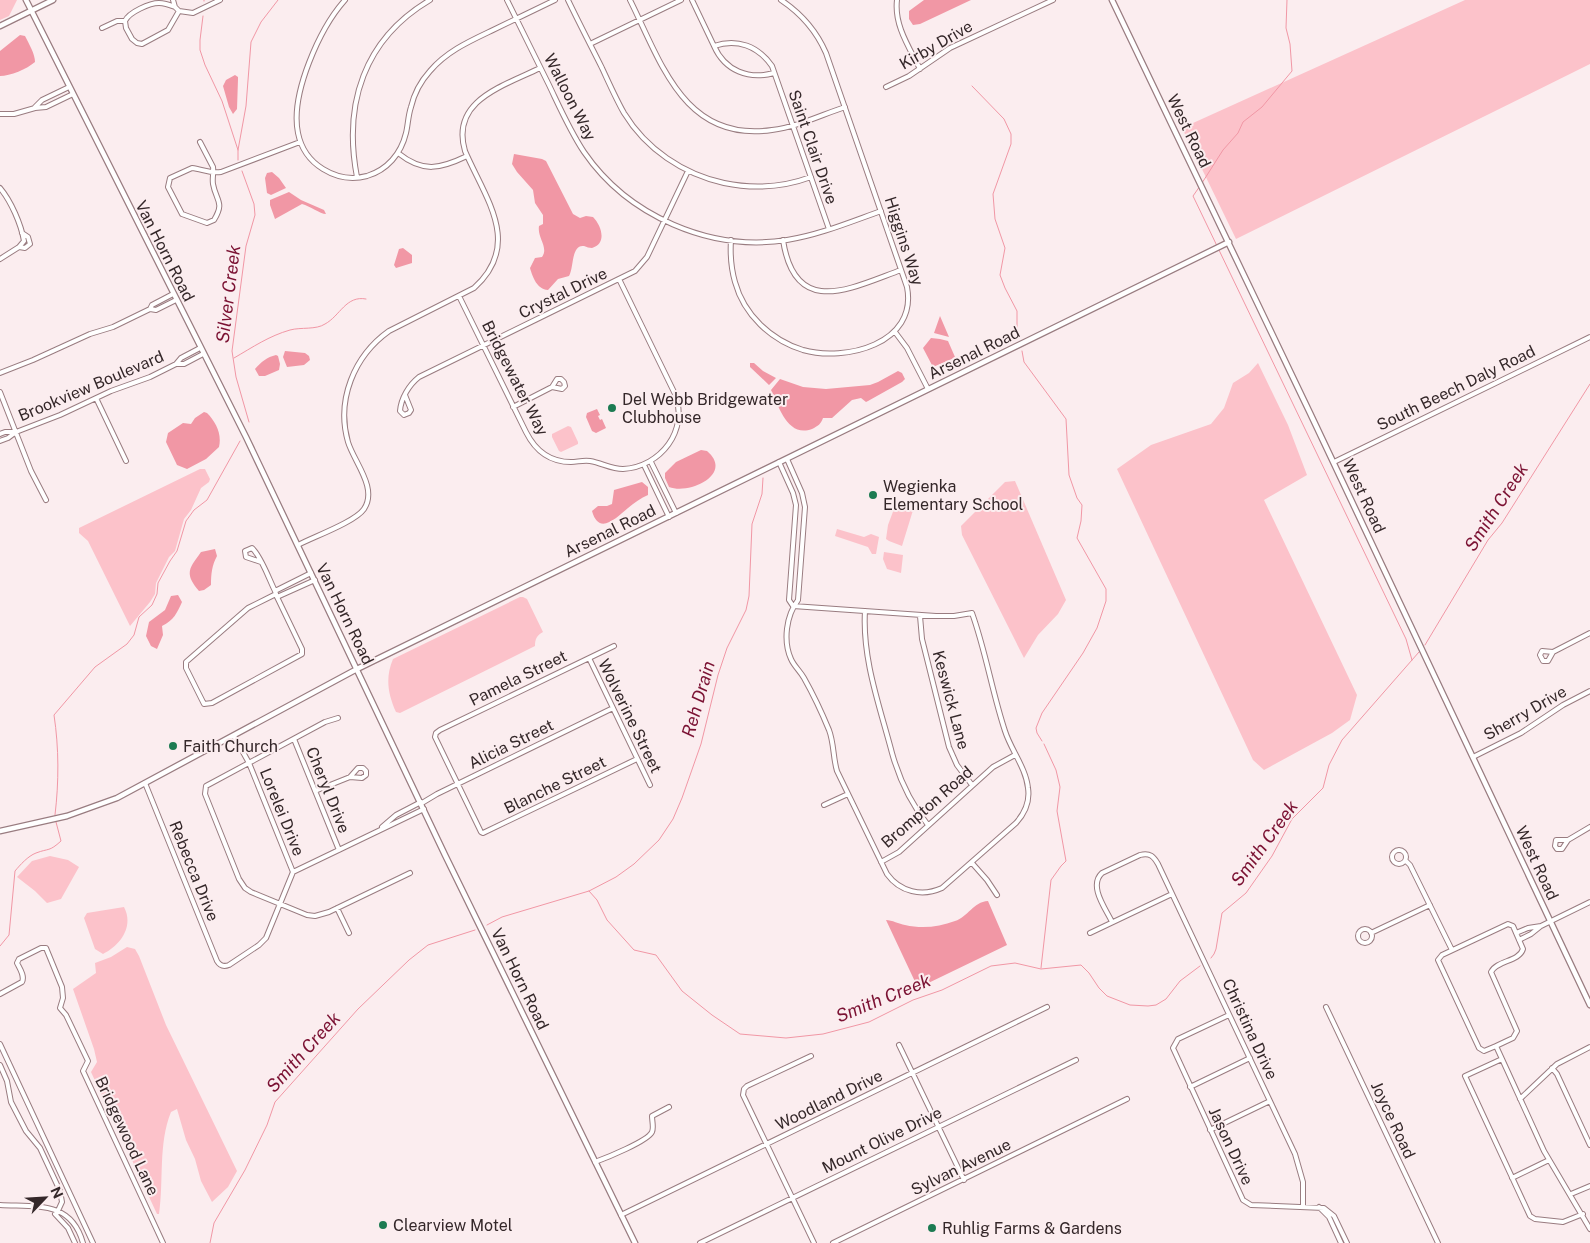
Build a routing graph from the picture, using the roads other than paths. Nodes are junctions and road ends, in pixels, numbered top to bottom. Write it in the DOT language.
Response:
graph roads {
  1 [pos="26,0"];
  2 [pos="53,0"];
  3 [pos="173,0"];
  4 [pos="220,0"];
  5 [pos="430,0"];
  6 [pos="507,0"];
  7 [pos="555,0"];
  8 [pos="568,0"];
  9 [pos="630,0"];
  10 [pos="681,0"];
  11 [pos="692,0"];
  12 [pos="781,0"];
  13 [pos="897,0"];
  14 [pos="1054,0"];
  15 [pos="1112,0"];
  16 [pos="342,1"];
  17 [pos="175,7"];
  18 [pos="31,11"];
  19 [pos="180,11"];
  20 [pos="516,19"];
  21 [pos="640,20"];
  22 [pos="125,21"];
  23 [pos="0,26"];
  24 [pos="102,28"];
  25 [pos="590,44"];
  26 [pos="714,46"];
  27 [pos="540,68"];
  28 [pos="920,69"];
  29 [pos="774,73"];
  30 [pos="69,87"];
  31 [pos="886,87"];
  32 [pos="73,94"];
  33 [pos="845,107"];
  34 [pos="35,108"];
  35 [pos="0,114"];
  36 [pos="792,125"];
  37 [pos="200,142"];
  38 [pos="300,142"];
  39 [pos="398,153"];
  40 [pos="467,156"];
  41 [pos="688,171"];
  42 [pos="213,173"];
  43 [pos="811,177"];
  44 [pos="356,178"];
  45 [pos="0,188"];
  46 [pos="881,211"];
  47 [pos="665,220"];
  48 [pos="829,229"];
  49 [pos="22,233"];
  50 [pos="731,240"];
  51 [pos="783,240"];
  52 [pos="1229,242"];
  53 [pos="19,247"];
  54 [pos="0,259"];
  55 [pos="901,270"];
  56 [pos="619,280"];
  57 [pos="173,294"];
  58 [pos="459,296"];
  59 [pos="176,300"];
  60 [pos="150,309"];
  61 [pos="895,332"];
  62 [pos="1590,337"];
  63 [pos="483,346"];
  64 [pos="200,348"];
  65 [pos="203,354"];
  66 [pos="176,364"];
  67 [pos="0,373"];
  68 [pos="552,387"];
  69 [pos="928,389"];
  70 [pos="0,392"];
  71 [pos="405,395"];
  72 [pos="96,398"];
  73 [pos="513,407"];
  74 [pos="16,432"];
  75 [pos="0,434"];
  76 [pos="0,441"];
  77 [pos="786,458"];
  78 [pos="126,461"];
  79 [pos="651,462"];
  80 [pos="779,462"];
  81 [pos="1334,462"];
  82 [pos="644,465"];
  83 [pos="46,500"];
  84 [pos="676,513"];
  85 [pos="669,517"];
  86 [pos="795,526"];
  87 [pos="804,526"];
  88 [pos="298,545"];
  89 [pos="261,562"];
  90 [pos="792,565"];
  91 [pos="801,566"];
  92 [pos="311,573"];
  93 [pos="315,580"];
  94 [pos="276,594"];
  95 [pos="794,606"];
  96 [pos="864,611"];
  97 [pos="920,616"];
  98 [pos="1590,633"];
  99 [pos="614,646"];
  100 [pos="1553,652"];
  101 [pos="588,658"];
  102 [pos="357,669"];
  103 [pos="1590,692"];
  104 [pos="613,708"];
  105 [pos="338,718"];
  106 [pos="234,736"];
  107 [pos="294,739"];
  108 [pos="1015,755"];
  109 [pos="1473,757"];
  110 [pos="637,758"];
  111 [pos="249,763"];
  112 [pos="350,777"];
  113 [pos="145,783"];
  114 [pos="458,784"];
  115 [pos="650,784"];
  116 [pos="972,785"];
  117 [pos="315,791"];
  118 [pos="848,794"];
  119 [pos="421,803"];
  120 [pos="824,805"];
  121 [pos="424,809"];
  122 [pos="928,825"];
  123 [pos="1590,827"];
  124 [pos="381,829"];
  125 [pos="0,831"];
  126 [pos="1568,840"];
  127 [pos="339,850"];
  128 [pos="1406,861"];
  129 [pos="881,862"];
  130 [pos="972,862"];
  131 [pos="293,872"];
  132 [pos="410,873"];
  133 [pos="1172,894"];
  134 [pos="997,895"];
  135 [pos="1590,902"];
  136 [pos="280,904"];
  137 [pos="1430,905"];
  138 [pos="337,908"];
  139 [pos="1550,921"];
  140 [pos="1112,922"];
  141 [pos="1541,926"];
  142 [pos="349,933"];
  143 [pos="1090,933"];
  144 [pos="1371,933"];
  145 [pos="1516,934"];
  146 [pos="1520,940"];
  147 [pos="1452,950"];
  148 [pos="0,994"];
  149 [pos="1590,1005"];
  150 [pos="1047,1007"];
  151 [pos="1326,1008"];
  152 [pos="1229,1015"];
  153 [pos="0,1044"];
  154 [pos="899,1045"];
  155 [pos="1496,1046"];
  156 [pos="1590,1047"];
  157 [pos="811,1056"];
  158 [pos="1250,1058"];
  159 [pos="1502,1059"];
  160 [pos="1076,1060"];
  161 [pos="0,1065"];
  162 [pos="1552,1068"];
  163 [pos="912,1074"];
  164 [pos="1190,1087"];
  165 [pos="1127,1099"];
  166 [pos="1520,1099"];
  167 [pos="1270,1101"];
  168 [pos="669,1107"];
  169 [pos="938,1127"];
  170 [pos="1210,1130"];
  171 [pos="766,1144"];
  172 [pos="1590,1145"];
  173 [pos="1550,1160"];
  174 [pos="595,1162"];
  175 [pos="1512,1178"];
  176 [pos="964,1180"];
  177 [pos="1590,1186"];
  178 [pos="1571,1194"];
  179 [pos="792,1198"];
  180 [pos="0,1204"];
  181 [pos="1303,1207"];
  182 [pos="57,1213"];
  183 [pos="1582,1214"];
  184 [pos="621,1215"];
  185 [pos="1590,1228"];
  186 [pos="1341,1237"];
  187 [pos="75,1243"];
  188 [pos="83,1243"];
  189 [pos="93,1243"];
  190 [pos="163,1243"];
  191 [pos="635,1243"];
  192 [pos="700,1243"];
  193 [pos="814,1243"];
  194 [pos="832,1243"];
  195 [pos="1341,1243"];
  196 [pos="1347,1243"];
  197 [pos="1438,1243"];
  1 -- 18 [label="street, Van Horn Road"];
  2 -- 18 [label="street"];
  3 -- 17 [label="street"];
  4 -- 19 [label="street"];
  5 -- 44 [label="street"];
  6 -- 20 [label="street, Walloon Way"];
  7 -- 20 [label="street"];
  8 -- 25 [label="street"];
  9 -- 21 [label="street"];
  10 -- 21 [label="street"];
  11 -- 26 [label="street, Saint Clair Drive"];
  12 -- 33 [label="street, Higgins Way"];
  13 -- 28 [label="street"];
  14 -- 28 [label="street, Kirby Drive"];
  15 -- 52 [label="street, West Road"];
  16 -- 38 [label="street"];
  17 -- 19 [label="street"];
  17 -- 22 [label="street"];
  18 -- 23 [label="street"];
  18 -- 30 [label="street, Van Horn Road"];
  19 -- 22 [label="street"];
  20 -- 27 [label="street, Walloon Way"];
  20 -- 39 [label="street"];
  21 -- 25 [label="street"];
  21 -- 36 [label="street"];
  22 -- 24 [label="street"];
  25 -- 41 [label="street"];
  26 -- 29 [label="street, Saint Clair Drive"];
  26 -- 29 [label="street, Saint Clair Drive"];
  27 -- 40 [label="street"];
  27 -- 47 [label="street, Walloon Way"];
  28 -- 31 [label="street, Kirby Drive"];
  29 -- 36 [label="street, Saint Clair Drive"];
  30 -- 32 [label="street, Van Horn Road"];
  30 -- 34 [label="street"];
  32 -- 34 [label="street"];
  32 -- 57 [label="street, Van Horn Road"];
  33 -- 36 [label="street"];
  33 -- 46 [label="street, Higgins Way"];
  34 -- 35 [label="street"];
  36 -- 43 [label="street, Saint Clair Drive"];
  37 -- 42 [label="street"];
  38 -- 42 [label="street"];
  38 -- 44 [label="street"];
  39 -- 40 [label="street"];
  39 -- 44 [label="street"];
  40 -- 58 [label="street"];
  41 -- 43 [label="street"];
  41 -- 47 [label="street, Crystal Drive"];
  42 -- 42 [label="street"];
  43 -- 48 [label="street, Saint Clair Drive"];
  45 -- 49 [label="street"];
  46 -- 48 [label="street, Walloon Way"];
  46 -- 55 [label="street, Higgins Way"];
  47 -- 50 [label="street, Walloon Way"];
  47 -- 56 [label="street, Crystal Drive"];
  48 -- 51 [label="street, Walloon Way"];
  49 -- 53 [label="street"];
  49 -- 53 [label="street"];
  50 -- 51 [label="street, Walloon Way"];
  50 -- 61 [label="street"];
  51 -- 55 [label="street"];
  52 -- 69 [label="street, Arsenal Road"];
  52 -- 81 [label="street, West Road"];
  53 -- 54 [label="street"];
  55 -- 61 [label="street, Higgins Way"];
  56 -- 63 [label="street, Crystal Drive"];
  56 -- 79 [label="street, Bridgewater Way"];
  57 -- 59 [label="street, Van Horn Road"];
  57 -- 60 [label="street"];
  58 -- 63 [label="street, Bridgewater Way"];
  58 -- 88 [label="street"];
  59 -- 60 [label="street"];
  59 -- 64 [label="street, Van Horn Road"];
  60 -- 67 [label="street"];
  61 -- 69 [label="street"];
  62 -- 81 [label="street, South Beech Daly Road"];
  63 -- 71 [label="street, Crystal Drive"];
  63 -- 73 [label="street, Bridgewater Way"];
  64 -- 65 [label="street, Van Horn Road"];
  64 -- 66 [label="street, Brookview Boulevard"];
  65 -- 66 [label="street, Brookview Boulevard"];
  65 -- 88 [label="street, Van Horn Road"];
  66 -- 72 [label="street, Brookview Boulevard"];
  68 -- 73 [label="street"];
  69 -- 77 [label="street, Arsenal Road"];
  70 -- 74 [label="street"];
  71 -- 71 [label="street"];
  72 -- 74 [label="street, Brookview Boulevard"];
  72 -- 78 [label="street"];
  73 -- 82 [label="street, Bridgewater Way"];
  74 -- 75 [label="street, Brookview Boulevard"];
  74 -- 76 [label="street, Brookview Boulevard"];
  74 -- 83 [label="street"];
  77 -- 80 [label="street, Arsenal Road"];
  77 -- 87 [label="street"];
  79 -- 82 [label="street, Bridgewater Way"];
  79 -- 84 [label="street"];
  80 -- 84 [label="street, Arsenal Road"];
  80 -- 86 [label="street"];
  81 -- 109 [label="street, West Road"];
  82 -- 85 [label="street"];
  84 -- 85 [label="street, Arsenal Road"];
  85 -- 102 [label="street, Arsenal Road"];
  86 -- 87 [label="street"];
  86 -- 90 [label="street"];
  87 -- 91 [label="street"];
  88 -- 92 [label="street, Van Horn Road"];
  89 -- 89 [label="street"];
  89 -- 94 [label="street"];
  90 -- 91 [label="street"];
  90 -- 95 [label="street"];
  91 -- 95 [label="street"];
  92 -- 93 [label="street, Van Horn Road"];
  92 -- 94 [label="street"];
  93 -- 94 [label="street"];
  93 -- 102 [label="street, Van Horn Road"];
  94 -- 94 [label="street"];
  95 -- 96 [label="street"];
  95 -- 118 [label="street"];
  96 -- 97 [label="street"];
  96 -- 122 [label="street"];
  97 -- 108 [label="street"];
  97 -- 116 [label="street, Keswick Lane"];
  98 -- 100 [label="street"];
  99 -- 101 [label="street, Pamela Street"];
  101 -- 104 [label="street, Wolverine Street"];
  101 -- 114 [label="street, Pamela Street"];
  102 -- 106 [label="street, Arsenal Road"];
  102 -- 119 [label="street, Van Horn Road"];
  103 -- 109 [label="street, Sherry Drive"];
  104 -- 110 [label="street, Wolverine Street"];
  104 -- 114 [label="street, Alicia Street"];
  105 -- 107 [label="street"];
  106 -- 111 [label="street, Lorelei Drive"];
  106 -- 113 [label="street, Arsenal Road"];
  107 -- 111 [label="street"];
  107 -- 117 [label="street, Cheryl Drive"];
  108 -- 116 [label="street, Brompton Road"];
  108 -- 130 [label="street"];
  109 -- 139 [label="street, West Road"];
  110 -- 114 [label="street, Blanche Street"];
  110 -- 115 [label="street, Wolverine Street"];
  111 -- 131 [label="street, Lorelei Drive"];
  111 -- 136 [label="street"];
  112 -- 117 [label="street"];
  113 -- 125 [label="street, Arsenal Road"];
  113 -- 136 [label="street, Rebecca Drive"];
  114 -- 119 [label="street, Alicia Street"];
  116 -- 122 [label="street, Brompton Road"];
  117 -- 127 [label="street, Cheryl Drive"];
  118 -- 120 [label="street"];
  118 -- 129 [label="street"];
  119 -- 121 [label="street, Van Horn Road"];
  119 -- 124 [label="street, Alicia Street"];
  121 -- 124 [label="street, Alicia Street"];
  121 -- 174 [label="street, Van Horn Road"];
  122 -- 129 [label="street, Brompton Road"];
  123 -- 126 [label="street"];
  124 -- 127 [label="street, Alicia Street"];
  127 -- 131 [label="street, Alicia Street"];
  128 -- 137 [label="street"];
  129 -- 130 [label="street"];
  130 -- 134 [label="street"];
  131 -- 136 [label="street"];
  132 -- 138 [label="street"];
  133 -- 140 [label="street"];
  133 -- 140 [label="street, Christina Drive"];
  133 -- 152 [label="street, Christina Drive"];
  135 -- 139 [label="street"];
  136 -- 138 [label="street"];
  137 -- 144 [label="street"];
  137 -- 147 [label="street"];
  138 -- 142 [label="street"];
  139 -- 141 [label="street"];
  139 -- 149 [label="street, West Road"];
  140 -- 143 [label="street"];
  141 -- 145 [label="street"];
  141 -- 146 [label="street"];
  145 -- 146 [label="street"];
  145 -- 147 [label="street"];
  146 -- 155 [label="street"];
  147 -- 155 [label="street"];
  148 -- 190 [label="street, Bridgewood Lane"];
  150 -- 163 [label="street, Woodland Drive"];
  151 -- 197 [label="street, Joyce Road"];
  152 -- 158 [label="street, Christina Drive"];
  152 -- 164 [label="street, Jason Drive"];
  153 -- 189 [label="street"];
  154 -- 163 [label="street"];
  155 -- 159 [label="street"];
  156 -- 162 [label="street"];
  157 -- 171 [label="street"];
  158 -- 164 [label="street"];
  158 -- 167 [label="street, Christina Drive"];
  159 -- 166 [label="street"];
  159 -- 175 [label="street"];
  160 -- 169 [label="street, Mount Olive Drive"];
  161 -- 182 [label="street"];
  162 -- 166 [label="street"];
  162 -- 172 [label="street"];
  163 -- 169 [label="street"];
  163 -- 171 [label="street, Woodland Drive"];
  164 -- 170 [label="street, Jason Drive"];
  165 -- 176 [label="street, Sylvan Avenue"];
  166 -- 173 [label="street"];
  167 -- 170 [label="street"];
  167 -- 181 [label="street, Christina Drive"];
  168 -- 174 [label="street"];
  169 -- 176 [label="street"];
  169 -- 179 [label="street, Mount Olive Drive"];
  170 -- 181 [label="street, Jason Drive"];
  171 -- 179 [label="street"];
  171 -- 184 [label="street, Woodland Drive"];
  173 -- 175 [label="street"];
  173 -- 178 [label="street"];
  174 -- 184 [label="street, Van Horn Road"];
  175 -- 183 [label="street"];
  176 -- 194 [label="street, Sylvan Avenue"];
  177 -- 178 [label="street"];
  178 -- 183 [label="street"];
  179 -- 192 [label="street, Mount Olive Drive"];
  179 -- 193 [label="street"];
  180 -- 182 [label="street"];
  181 -- 186 [label="street"];
  182 -- 187 [label="street"];
  182 -- 188 [label="street"];
  183 -- 185 [label="street"];
  184 -- 191 [label="street, Van Horn Road"];
  186 -- 195 [label="street"];
  186 -- 196 [label="street"];
}
